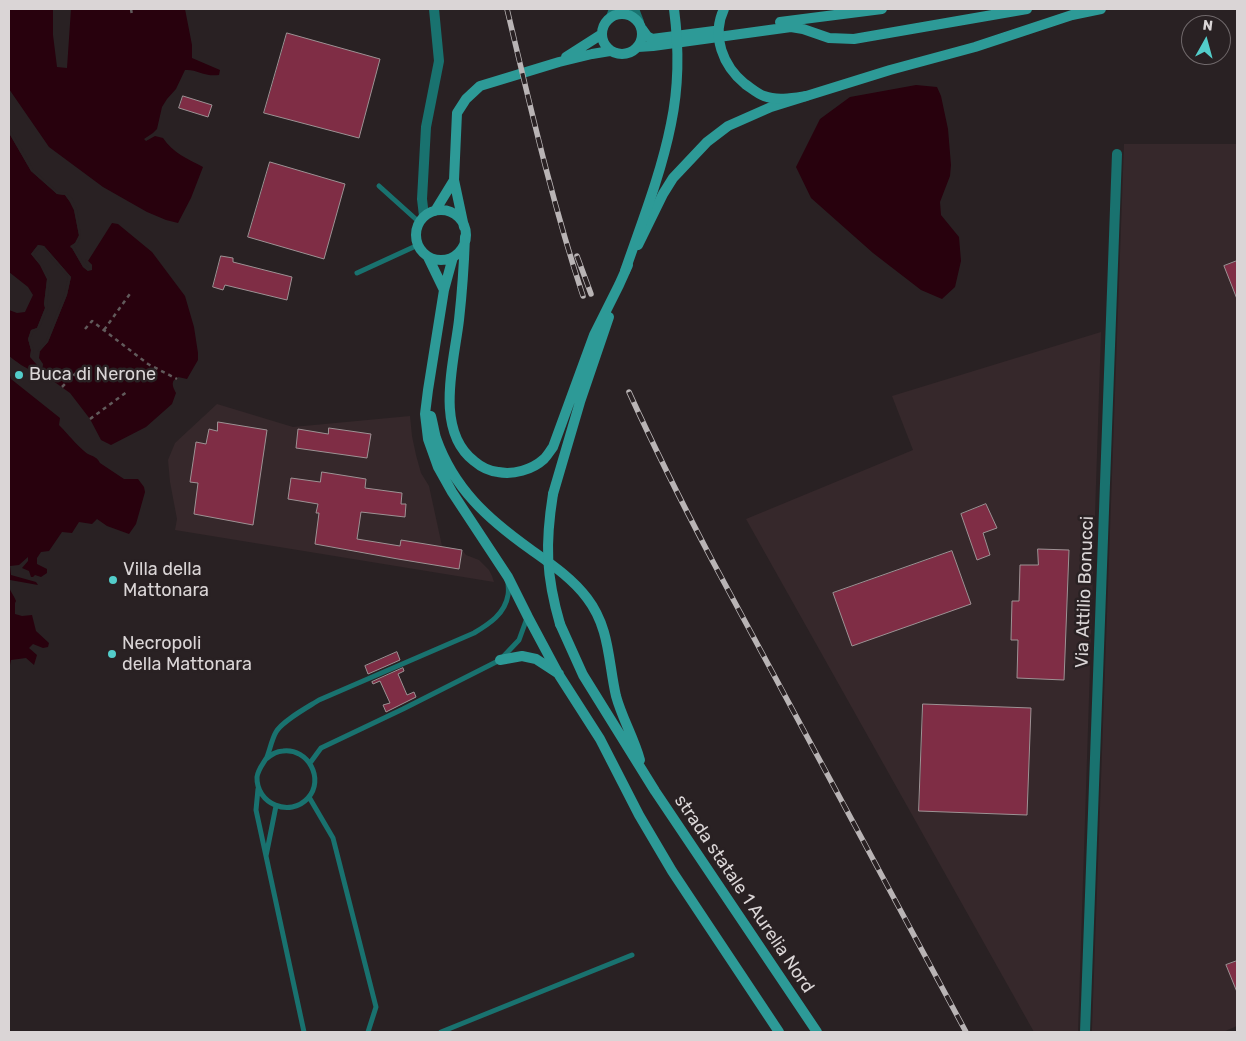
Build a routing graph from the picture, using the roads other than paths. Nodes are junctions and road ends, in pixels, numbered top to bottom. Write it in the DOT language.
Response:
graph roads {
  1 [pos="434,9"];
  2 [pos="634,9"];
  3 [pos="674,9"];
  4 [pos="724,9"];
  5 [pos="882,9"];
  6 [pos="1027,9"];
  7 [pos="1100,9"];
  8 [pos="613,13"];
  9 [pos="641,26"];
  10 [pos="602,34"];
  11 [pos="638,47"];
  12 [pos="610,51"];
  13 [pos="559,62"];
  14 [pos="806,96"];
  15 [pos="1117,154"];
  16 [pos="454,180"];
  17 [pos="379,186"];
  18 [pos="435,211"];
  19 [pos="422,220"];
  20 [pos="465,232"];
  21 [pos="418,245"];
  22 [pos="428,257"];
  23 [pos="453,257"];
  24 [pos="625,271"];
  25 [pos="357,273"];
  26 [pos="619,285"];
  27 [pos="444,290"];
  28 [pos="428,390"];
  29 [pos="508,577"];
  30 [pos="528,617"];
  31 [pos="500,660"];
  32 [pos="560,675"];
  33 [pos="266,758"];
  34 [pos="310,763"];
  35 [pos="644,773"];
  36 [pos="258,786"];
  37 [pos="309,797"];
  38 [pos="276,806"];
  39 [pos="266,856"];
  40 [pos="632,955"];
  41 [pos="304,1032"];
  42 [pos="368,1032"];
  43 [pos="441,1032"];
  44 [pos="779,1032"];
  45 [pos="818,1032"];
  46 [pos="1085,1032"];
  1 -- 19 [label="street"];
  2 -- 9 [label="street"];
  3 -- 24 [label="main road, bridge"];
  4 -- 14 [label="main road, bridge"];
  5 -- 9 [label="main road"];
  6 -- 11 [label="main road"];
  7 -- 14 [label="main road"];
  8 -- 9 [label="main road"];
  8 -- 10 [label="main road"];
  9 -- 11 [label="main road"];
  10 -- 12 [label="main road"];
  10 -- 13 [label="main road"];
  11 -- 12 [label="main road"];
  12 -- 13 [label="main road"];
  13 -- 16 [label="main road"];
  14 -- 24 [label="main road, bridge"];
  15 -- 46 [label="street, Via Attilio Bonucci"];
  16 -- 18 [label="main road"];
  16 -- 20 [label="main road"];
  17 -- 19 [label="lane"];
  18 -- 19 [label="main road"];
  18 -- 20 [label="main road"];
  19 -- 21 [label="main road"];
  20 -- 23 [label="main road"];
  20 -- 26 [label="main road"];
  21 -- 22 [label="main road"];
  21 -- 25 [label="lane"];
  22 -- 23 [label="main road"];
  22 -- 27 [label="main road"];
  23 -- 27 [label="main road"];
  24 -- 26 [label="main road"];
  26 -- 35 [label="main road, strada statale 1 Aurelia Nord, bridge"];
  27 -- 28 [label="main road"];
  28 -- 29 [label="main road"];
  28 -- 35 [label="main road"];
  29 -- 30 [label="main road"];
  29 -- 33 [label="lane"];
  30 -- 31 [label="lane"];
  30 -- 32 [label="main road"];
  31 -- 32 [label="main road"];
  31 -- 34 [label="lane"];
  32 -- 44 [label="main road"];
  33 -- 34 [label="lane"];
  33 -- 36 [label="lane"];
  34 -- 37 [label="lane"];
  35 -- 45 [label="main road, strada statale 1 Aurelia Nord"];
  36 -- 38 [label="lane"];
  36 -- 39 [label="lane"];
  37 -- 38 [label="lane"];
  37 -- 42 [label="lane"];
  38 -- 39 [label="lane"];
  39 -- 41 [label="lane"];
  40 -- 43 [label="lane"];
}
